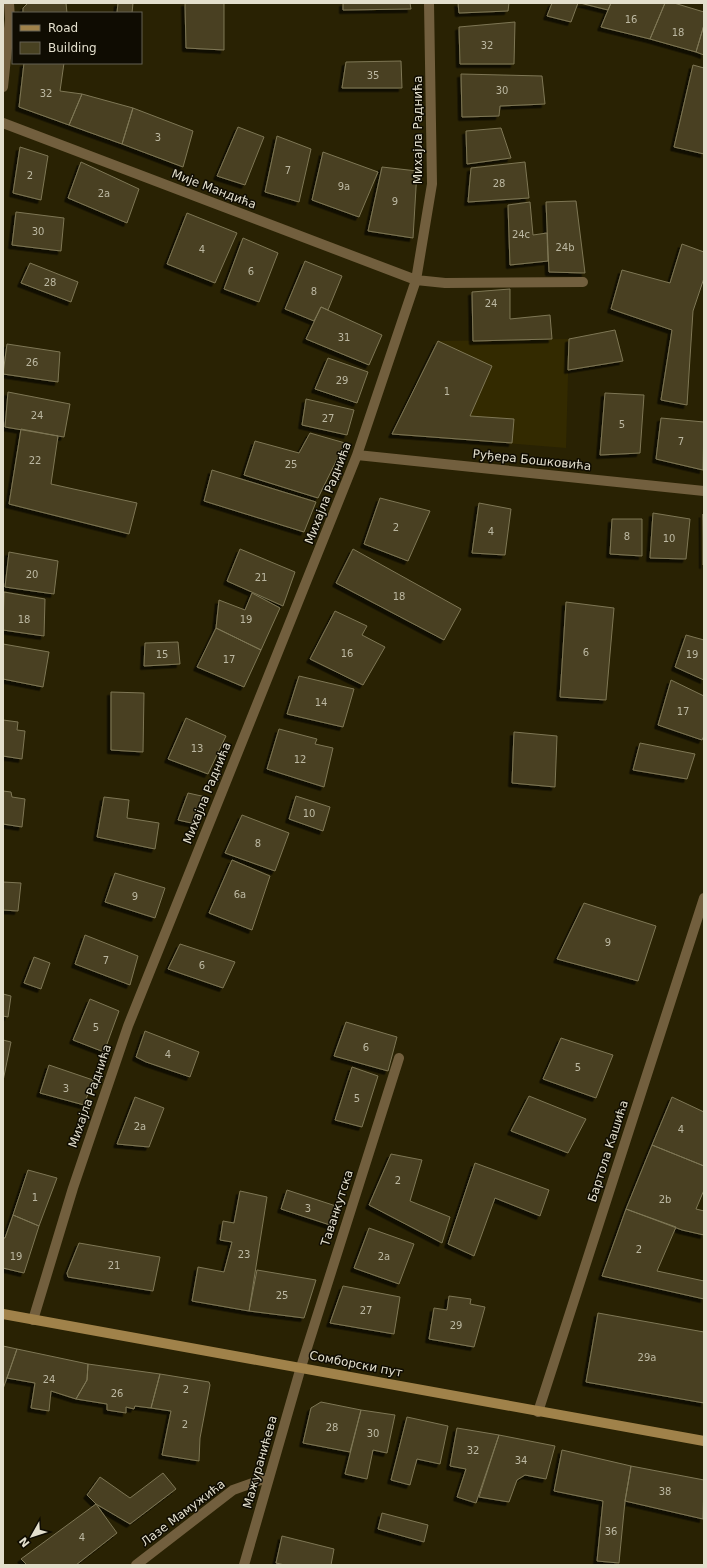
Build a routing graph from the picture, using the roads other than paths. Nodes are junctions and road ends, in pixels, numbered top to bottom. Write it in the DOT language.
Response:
graph roads {
  1 [pos="9,3"];
  2 [pos="429,3"];
  3 [pos="3,87"];
  4 [pos="3,123"];
  5 [pos="416,280"];
  6 [pos="584,282"];
  7 [pos="357,455"];
  8 [pos="704,491"];
  9 [pos="704,898"];
  10 [pos="694,928"];
  11 [pos="704,932"];
  12 [pos="399,1058"];
  13 [pos="3,1314"];
  14 [pos="34,1320"];
  15 [pos="301,1366"];
  16 [pos="538,1412"];
  17 [pos="704,1441"];
  18 [pos="269,1477"];
  19 [pos="136,1565"];
  20 [pos="244,1565"];
  1 -- 3 [label="street"];
  2 -- 5 [label="street, Михајла Раднића"];
  4 -- 5 [label="street, Мије Мандића"];
  5 -- 6 [label="street"];
  5 -- 7 [label="street, Михајла Раднића"];
  7 -- 8 [label="street, Руђера Бошковића"];
  7 -- 14 [label="street, Михајла Раднића"];
  9 -- 10 [label="street, Бартола Кашића"];
  10 -- 11 [label="street"];
  10 -- 16 [label="street, Бартола Кашића"];
  12 -- 15 [label="street, Таванкутска"];
  13 -- 14 [label="main road, Сомборски пут"];
  14 -- 15 [label="main road, Сомборски пут"];
  15 -- 16 [label="main road, Сомборски пут"];
  15 -- 18 [label="street, Мажуранићева"];
  16 -- 17 [label="main road, Сомборски пут"];
  18 -- 19 [label="street, Лазе Мамужића"];
  18 -- 20 [label="street, Мажуранићева"];
}
